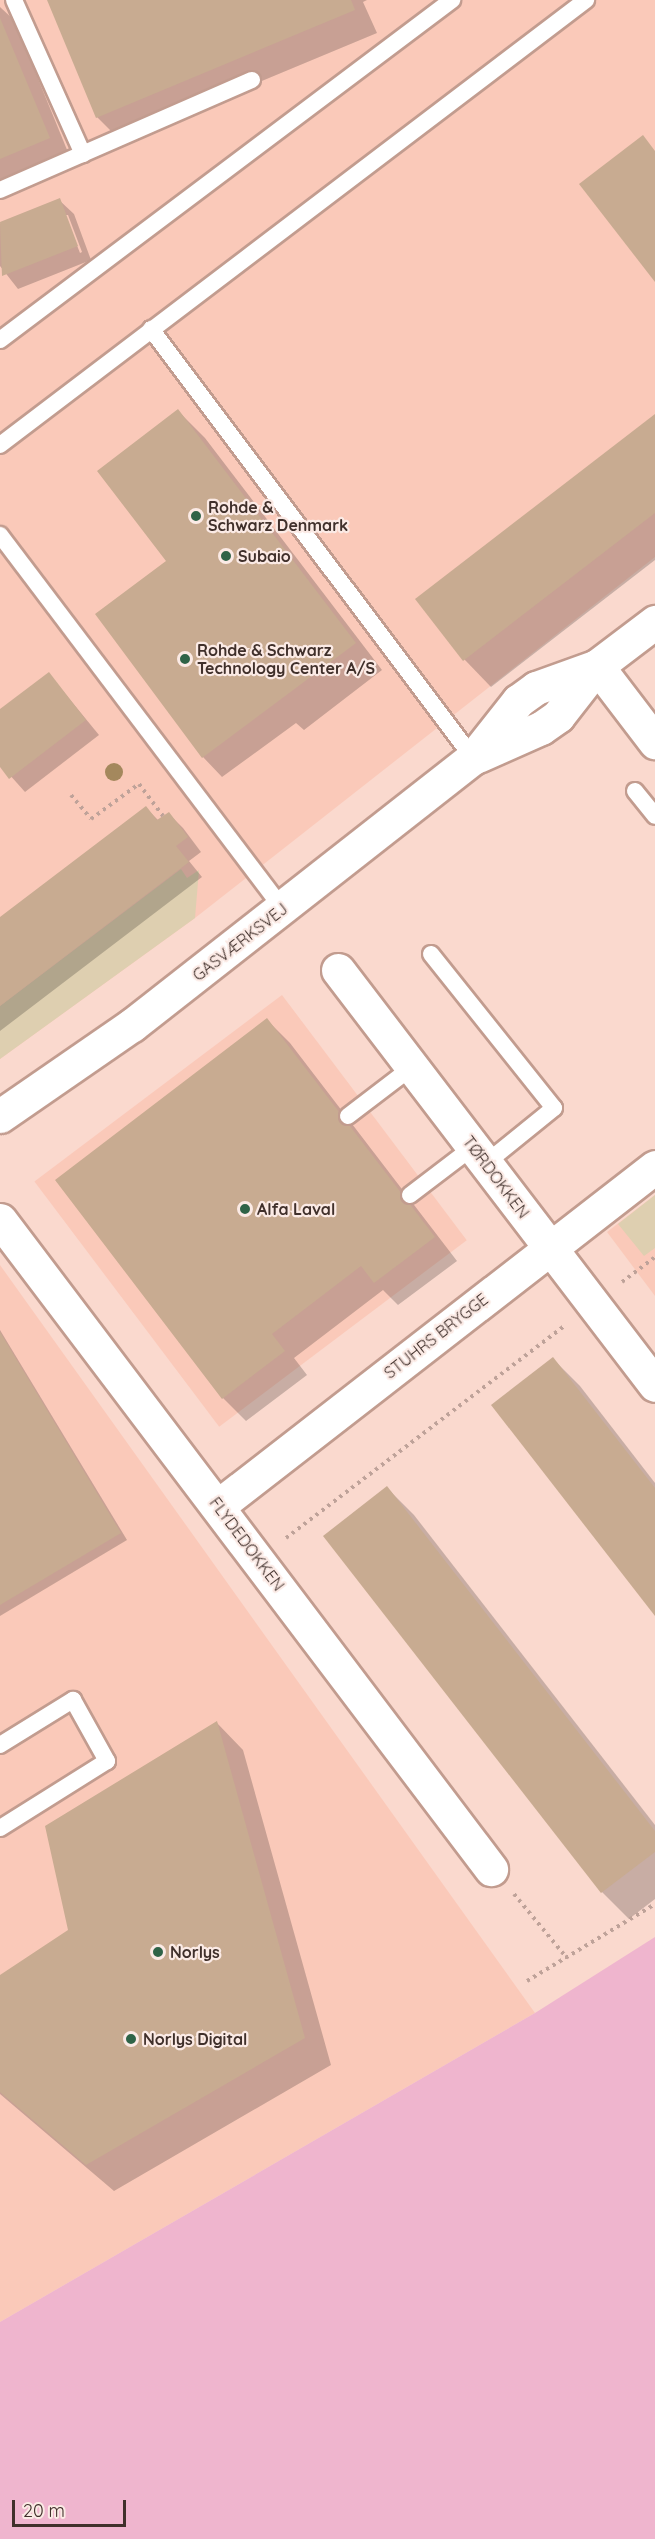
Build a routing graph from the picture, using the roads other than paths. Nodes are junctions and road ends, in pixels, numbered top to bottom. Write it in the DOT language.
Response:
graph roads {
  1 [pos="14,0"];
  2 [pos="452,0"];
  3 [pos="586,0"];
  4 [pos="252,80"];
  5 [pos="83,154"];
  6 [pos="0,190"];
  7 [pos="151,329"];
  8 [pos="0,340"];
  9 [pos="0,445"];
  10 [pos="0,535"];
  11 [pos="655,622"];
  12 [pos="597,666"];
  13 [pos="655,742"];
  14 [pos="473,758"];
  15 [pos="635,791"];
  16 [pos="655,816"];
  17 [pos="284,909"];
  18 [pos="430,954"];
  19 [pos="338,970"];
  20 [pos="412,1067"];
  21 [pos="0,1116"];
  22 [pos="348,1116"];
  23 [pos="479,1155"];
  24 [pos="655,1167"];
  25 [pos="410,1195"];
  26 [pos="0,1221"];
  27 [pos="550,1247"];
  28 [pos="655,1385"];
  29 [pos="218,1506"];
  30 [pos="0,1745"];
  31 [pos="0,1828"];
  32 [pos="491,1869"];
  1 -- 5 [label="lane"];
  2 -- 8 [label="lane"];
  3 -- 7 [label="lane"];
  4 -- 5 [label="lane"];
  5 -- 6 [label="lane"];
  7 -- 9 [label="lane"];
  7 -- 14 [label="lane"];
  10 -- 17 [label="lane"];
  11 -- 12 [label="street, GASVÆRKSVEJ"];
  12 -- 13 [label="street"];
  12 -- 14 [label="street, GASVÆRKSVEJ"];
  14 -- 17 [label="street, GASVÆRKSVEJ"];
  15 -- 16 [label="lane"];
  17 -- 21 [label="street, GASVÆRKSVEJ"];
  18 -- 23 [label="lane"];
  19 -- 20 [label="street, TØRDOKKEN"];
  20 -- 22 [label="lane"];
  20 -- 23 [label="street, TØRDOKKEN"];
  23 -- 25 [label="lane"];
  23 -- 27 [label="street, TØRDOKKEN"];
  24 -- 27 [label="street, STUHRS BRYGGE"];
  26 -- 29 [label="street, FLYDEDOKKEN"];
  27 -- 28 [label="street, TØRDOKKEN"];
  27 -- 29 [label="street, STUHRS BRYGGE"];
  29 -- 32 [label="street, FLYDEDOKKEN"];
  30 -- 31 [label="lane"];
}
